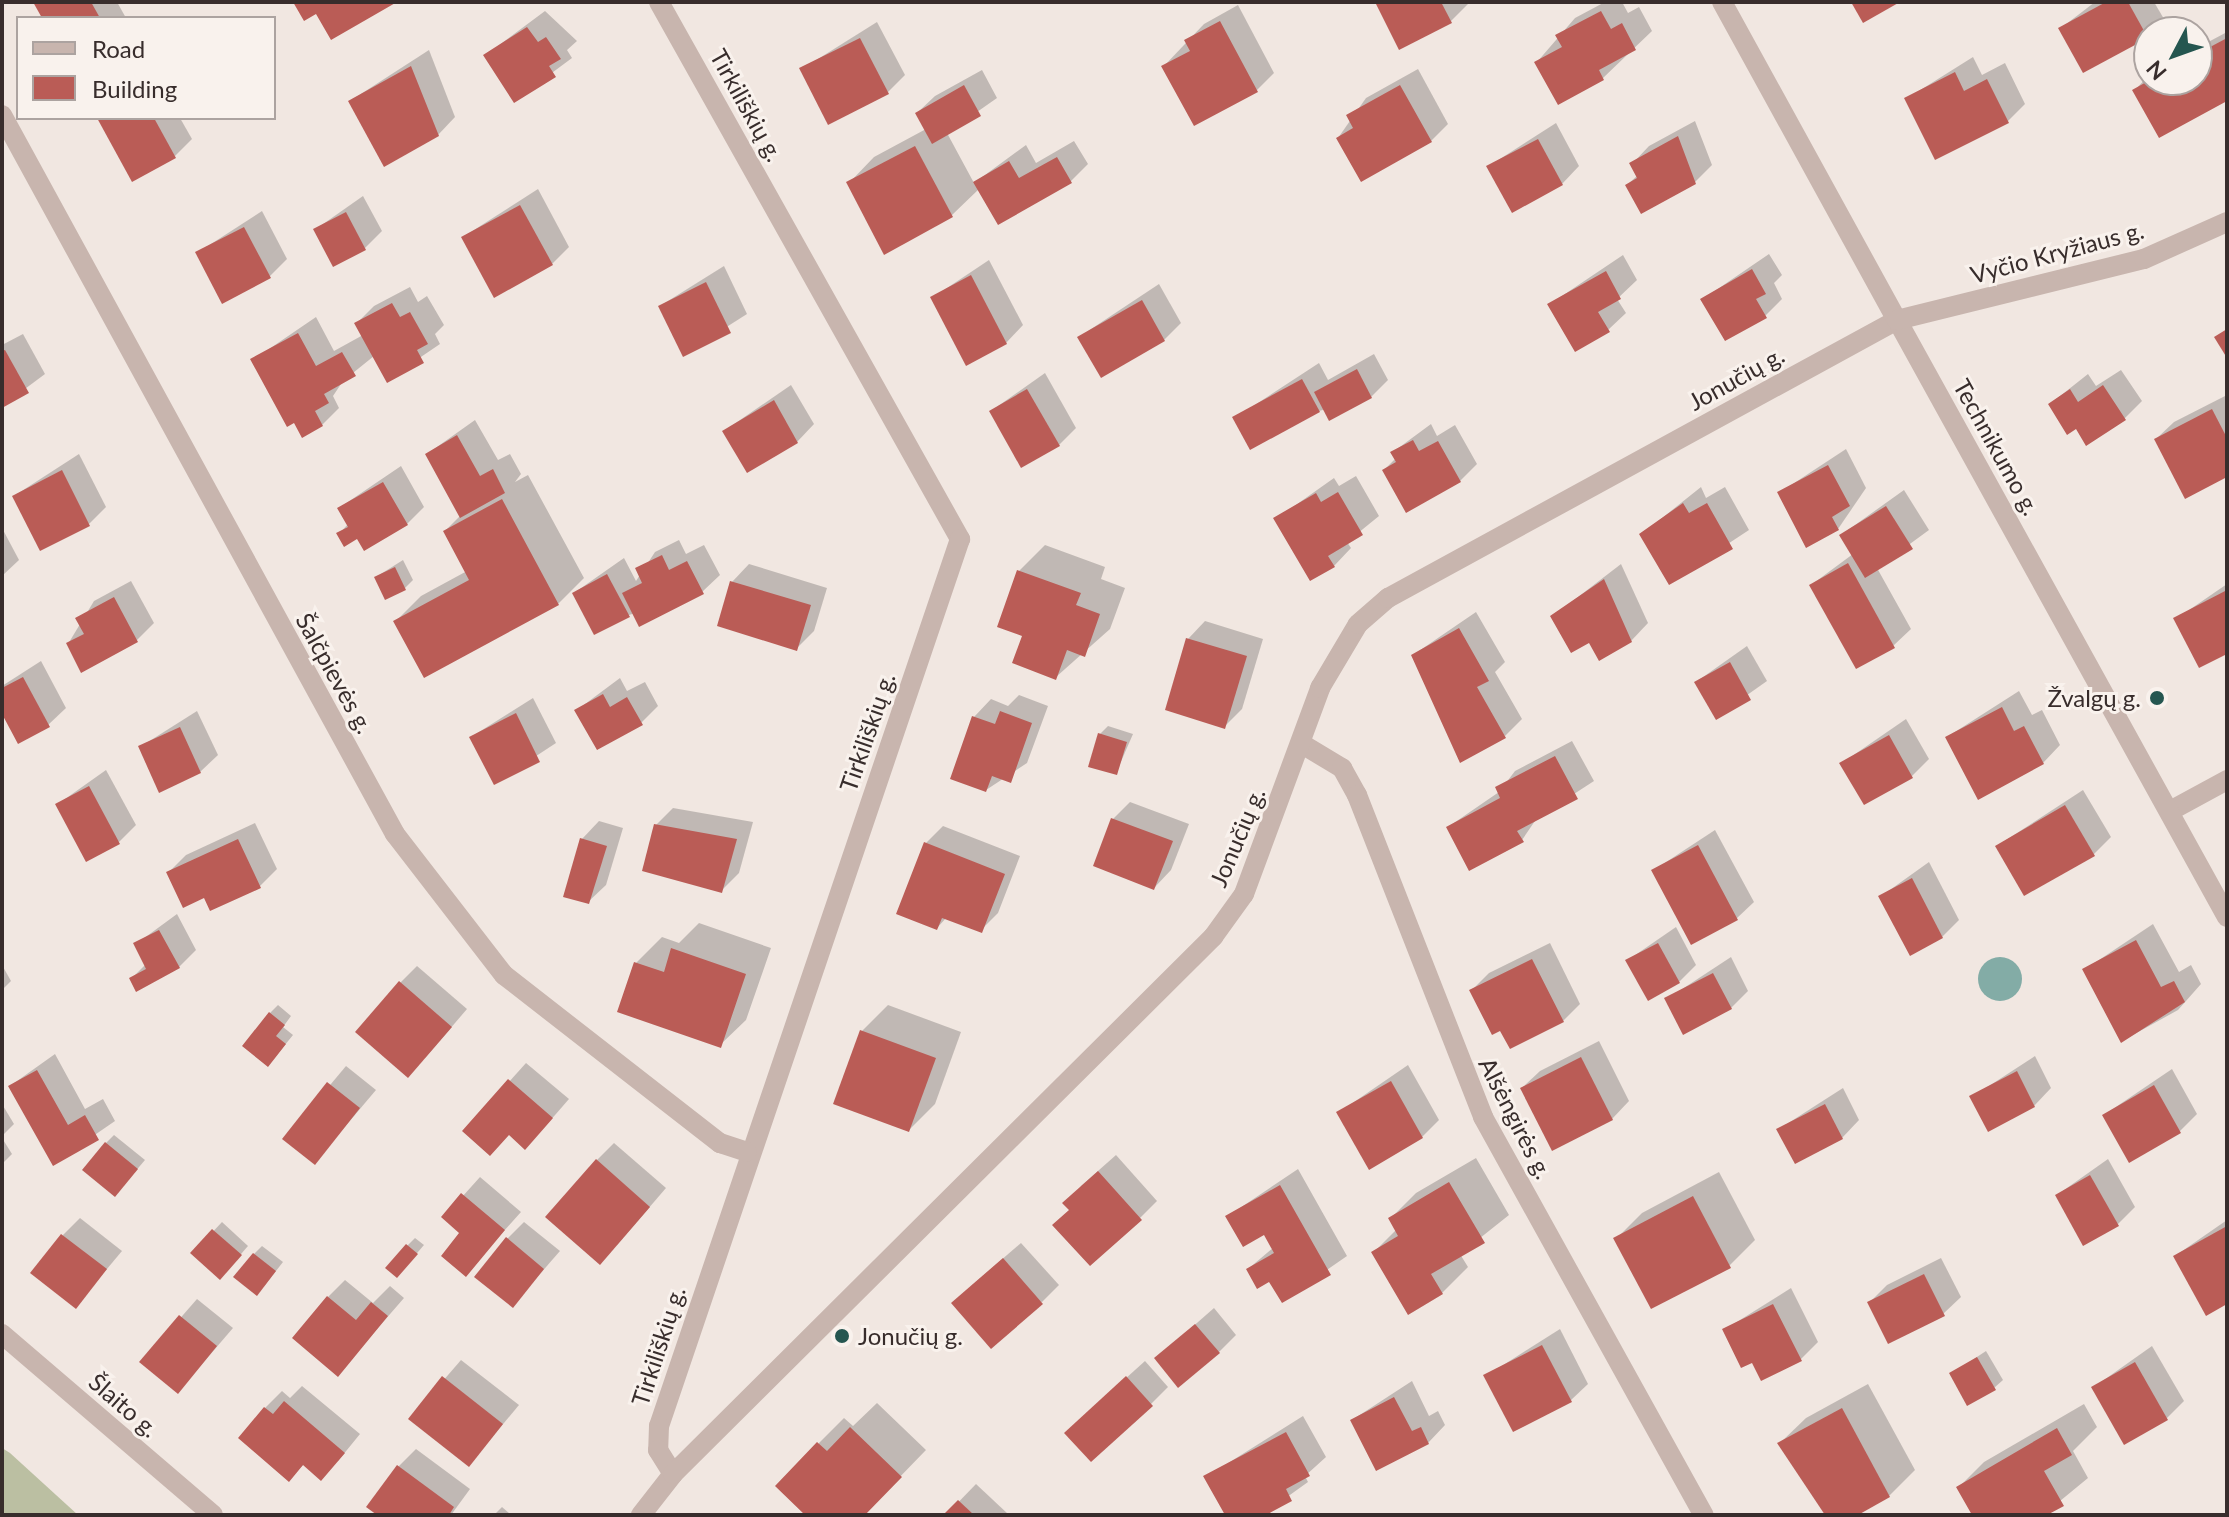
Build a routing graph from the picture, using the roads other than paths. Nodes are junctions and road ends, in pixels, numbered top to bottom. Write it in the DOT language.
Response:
graph roads {
  1 [pos="659,2"];
  2 [pos="1722,2"];
  3 [pos="2,115"];
  4 [pos="2227,222"];
  5 [pos="1897,320"];
  6 [pos="1302,744"];
  7 [pos="2227,780"];
  8 [pos="2170,811"];
  9 [pos="2227,917"];
  10 [pos="747,1152"];
  11 [pos="2,1334"];
  12 [pos="673,1474"];
  13 [pos="213,1515"];
  14 [pos="641,1515"];
  15 [pos="1704,1515"];
  1 -- 10 [label="street, Tirkiliškių g."];
  2 -- 5 [label="street, Technikumo g."];
  3 -- 10 [label="street, Šalčpievės g."];
  4 -- 5 [label="street, Vyčio Kryžiaus g."];
  5 -- 6 [label="street, Jonučių g."];
  5 -- 8 [label="street, Technikumo g."];
  6 -- 12 [label="street, Jonučių g."];
  6 -- 15 [label="street, Alšėngirės g."];
  7 -- 8 [label="street"];
  8 -- 9 [label="street, Technikumo g."];
  10 -- 12 [label="street, Tirkiliškių g."];
  11 -- 13 [label="street, Šlaito g."];
  12 -- 14 [label="street"];
}
